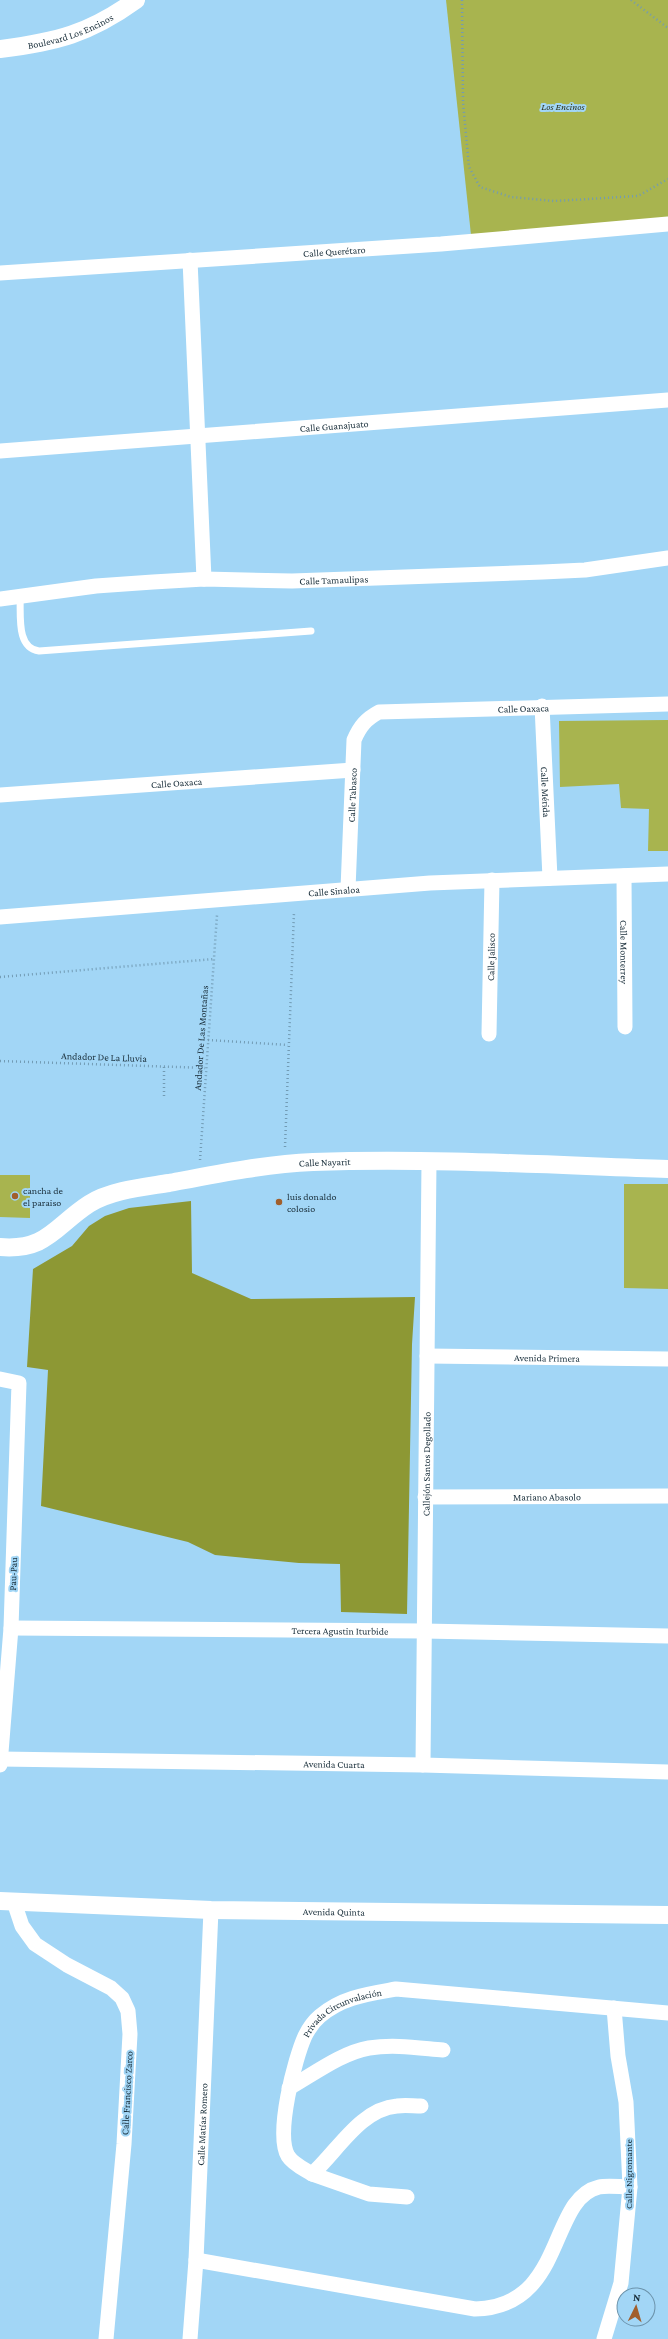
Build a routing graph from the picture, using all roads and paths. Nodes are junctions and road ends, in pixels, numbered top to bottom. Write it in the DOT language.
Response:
graph roads {
  1 [pos="136,0"];
  2 [pos="462,0"];
  3 [pos="631,0"];
  4 [pos="668,28"];
  5 [pos="0,49"];
  6 [pos="668,179"];
  7 [pos="668,224"];
  8 [pos="190,260"];
  9 [pos="0,272"];
  10 [pos="668,400"];
  11 [pos="197,437"];
  12 [pos="0,451"];
  13 [pos="668,558"];
  14 [pos="204,579"];
  15 [pos="20,597"];
  16 [pos="0,599"];
  17 [pos="311,631"];
  18 [pos="668,704"];
  19 [pos="542,706"];
  20 [pos="379,712"];
  21 [pos="352,770"];
  22 [pos="0,795"];
  23 [pos="668,874"];
  24 [pos="624,876"];
  25 [pos="550,878"];
  26 [pos="492,880"];
  27 [pos="348,889"];
  28 [pos="219,900"];
  29 [pos="294,912"];
  30 [pos="0,917"];
  31 [pos="214,959"];
  32 [pos="0,977"];
  33 [pos="625,1027"];
  34 [pos="489,1034"];
  35 [pos="208,1040"];
  36 [pos="288,1045"];
  37 [pos="0,1061"];
  38 [pos="164,1067"];
  39 [pos="207,1068"];
  40 [pos="164,1096"];
  41 [pos="285,1148"];
  42 [pos="429,1162"];
  43 [pos="668,1168"];
  44 [pos="198,1178"];
  45 [pos="0,1247"];
  46 [pos="427,1356"];
  47 [pos="668,1360"];
  48 [pos="0,1379"];
  49 [pos="668,1496"];
  50 [pos="426,1497"];
  51 [pos="11,1628"];
  52 [pos="424,1632"];
  53 [pos="668,1636"];
  54 [pos="0,1759"];
  55 [pos="0,1765"];
  56 [pos="423,1765"];
  57 [pos="668,1772"];
  58 [pos="7,1902"];
  59 [pos="211,1910"];
  60 [pos="668,1915"];
  61 [pos="614,2008"];
  62 [pos="668,2013"];
  63 [pos="444,2050"];
  64 [pos="289,2088"];
  65 [pos="421,2106"];
  66 [pos="312,2174"];
  67 [pos="630,2187"];
  68 [pos="407,2197"];
  69 [pos="196,2260"];
  70 [pos="106,2339"];
  71 [pos="190,2339"];
  72 [pos="604,2339"];
  1 -- 5 [label="street, Boulevard Los Encinos"];
  2 -- 6 [label="path"];
  3 -- 4 [label="path"];
  7 -- 8 [label="street, Calle Querétaro"];
  8 -- 9 [label="street, Calle Querétaro"];
  8 -- 11 [label="street"];
  10 -- 11 [label="street, Calle Guanajuato"];
  11 -- 12 [label="street, Calle Guanajuato"];
  11 -- 14 [label="street"];
  13 -- 14 [label="street, Calle Tamaulipas"];
  14 -- 15 [label="street, Calle Tamaulipas"];
  15 -- 16 [label="street, Calle Tamaulipas"];
  15 -- 17 [label="lane"];
  18 -- 19 [label="street, Calle Oaxaca"];
  19 -- 20 [label="street, Calle Oaxaca"];
  19 -- 25 [label="street, Calle Mérida"];
  20 -- 21 [label="street, Calle Tabasco"];
  21 -- 22 [label="street, Calle Oaxaca"];
  21 -- 27 [label="street, Calle Tabasco"];
  23 -- 24 [label="street, Calle Sinaloa"];
  24 -- 25 [label="street, Calle Sinaloa"];
  24 -- 33 [label="street, Calle Monterrey"];
  25 -- 26 [label="street, Calle Sinaloa"];
  26 -- 27 [label="street, Calle Sinaloa"];
  26 -- 34 [label="street, Calle Jalisco"];
  27 -- 28 [label="street, Calle Sinaloa"];
  28 -- 30 [label="street, Calle Sinaloa"];
  28 -- 31 [label="path, Andador De Las Montañas"];
  29 -- 36 [label="path"];
  31 -- 32 [label="path"];
  31 -- 35 [label="path, Andador De Las Montañas"];
  35 -- 36 [label="path"];
  35 -- 39 [label="path, Andador De Las Montañas"];
  36 -- 41 [label="path"];
  37 -- 38 [label="path, Andador De La Lluvia"];
  38 -- 39 [label="path, Andador De La Lluvia"];
  38 -- 40 [label="path"];
  39 -- 44 [label="path, Andador De Las Montañas"];
  42 -- 43 [label="street, Calle Nayarit"];
  42 -- 44 [label="street, Calle Nayarit"];
  42 -- 46 [label="street, Callejón Santos Degollado"];
  44 -- 45 [label="street, Calle Nayarit"];
  46 -- 47 [label="street, Avenida Primera"];
  46 -- 50 [label="street, Callejón Santos Degollado"];
  48 -- 51 [label="street, Pau-Pau"];
  49 -- 50 [label="street, Mariano Abasolo"];
  50 -- 52 [label="street, Callejón Santos Degollado"];
  51 -- 52 [label="street, Tercera Agustin Iturbide"];
  51 -- 54 [label="street, Pau-Pau"];
  52 -- 53 [label="street, Tercera Agustin Iturbide"];
  52 -- 56 [label="street, Callejón Santos Degollado"];
  54 -- 55 [label="street, Pau-Pau"];
  54 -- 56 [label="street, Avenida Cuarta"];
  56 -- 57 [label="street, Avenida Cuarta"];
  58 -- 59 [label="street, Avenida Quinta"];
  58 -- 70 [label="street, Calle Francisco Zarco"];
  59 -- 60 [label="street, Avenida Quinta"];
  59 -- 69 [label="street, Calle Matías Romero"];
  61 -- 62 [label="street, Privada Circunvalación"];
  61 -- 64 [label="street, Privada Circunvalación"];
  61 -- 67 [label="street, Calle Nigromante"];
  63 -- 64 [label="street"];
  64 -- 66 [label="street, Privada Circunvalación"];
  65 -- 66 [label="street"];
  66 -- 68 [label="street, Privada Circunvalación"];
  67 -- 69 [label="street"];
  67 -- 72 [label="street, Calle Nigromante"];
  69 -- 71 [label="street, Calle Matías Romero"];
}
